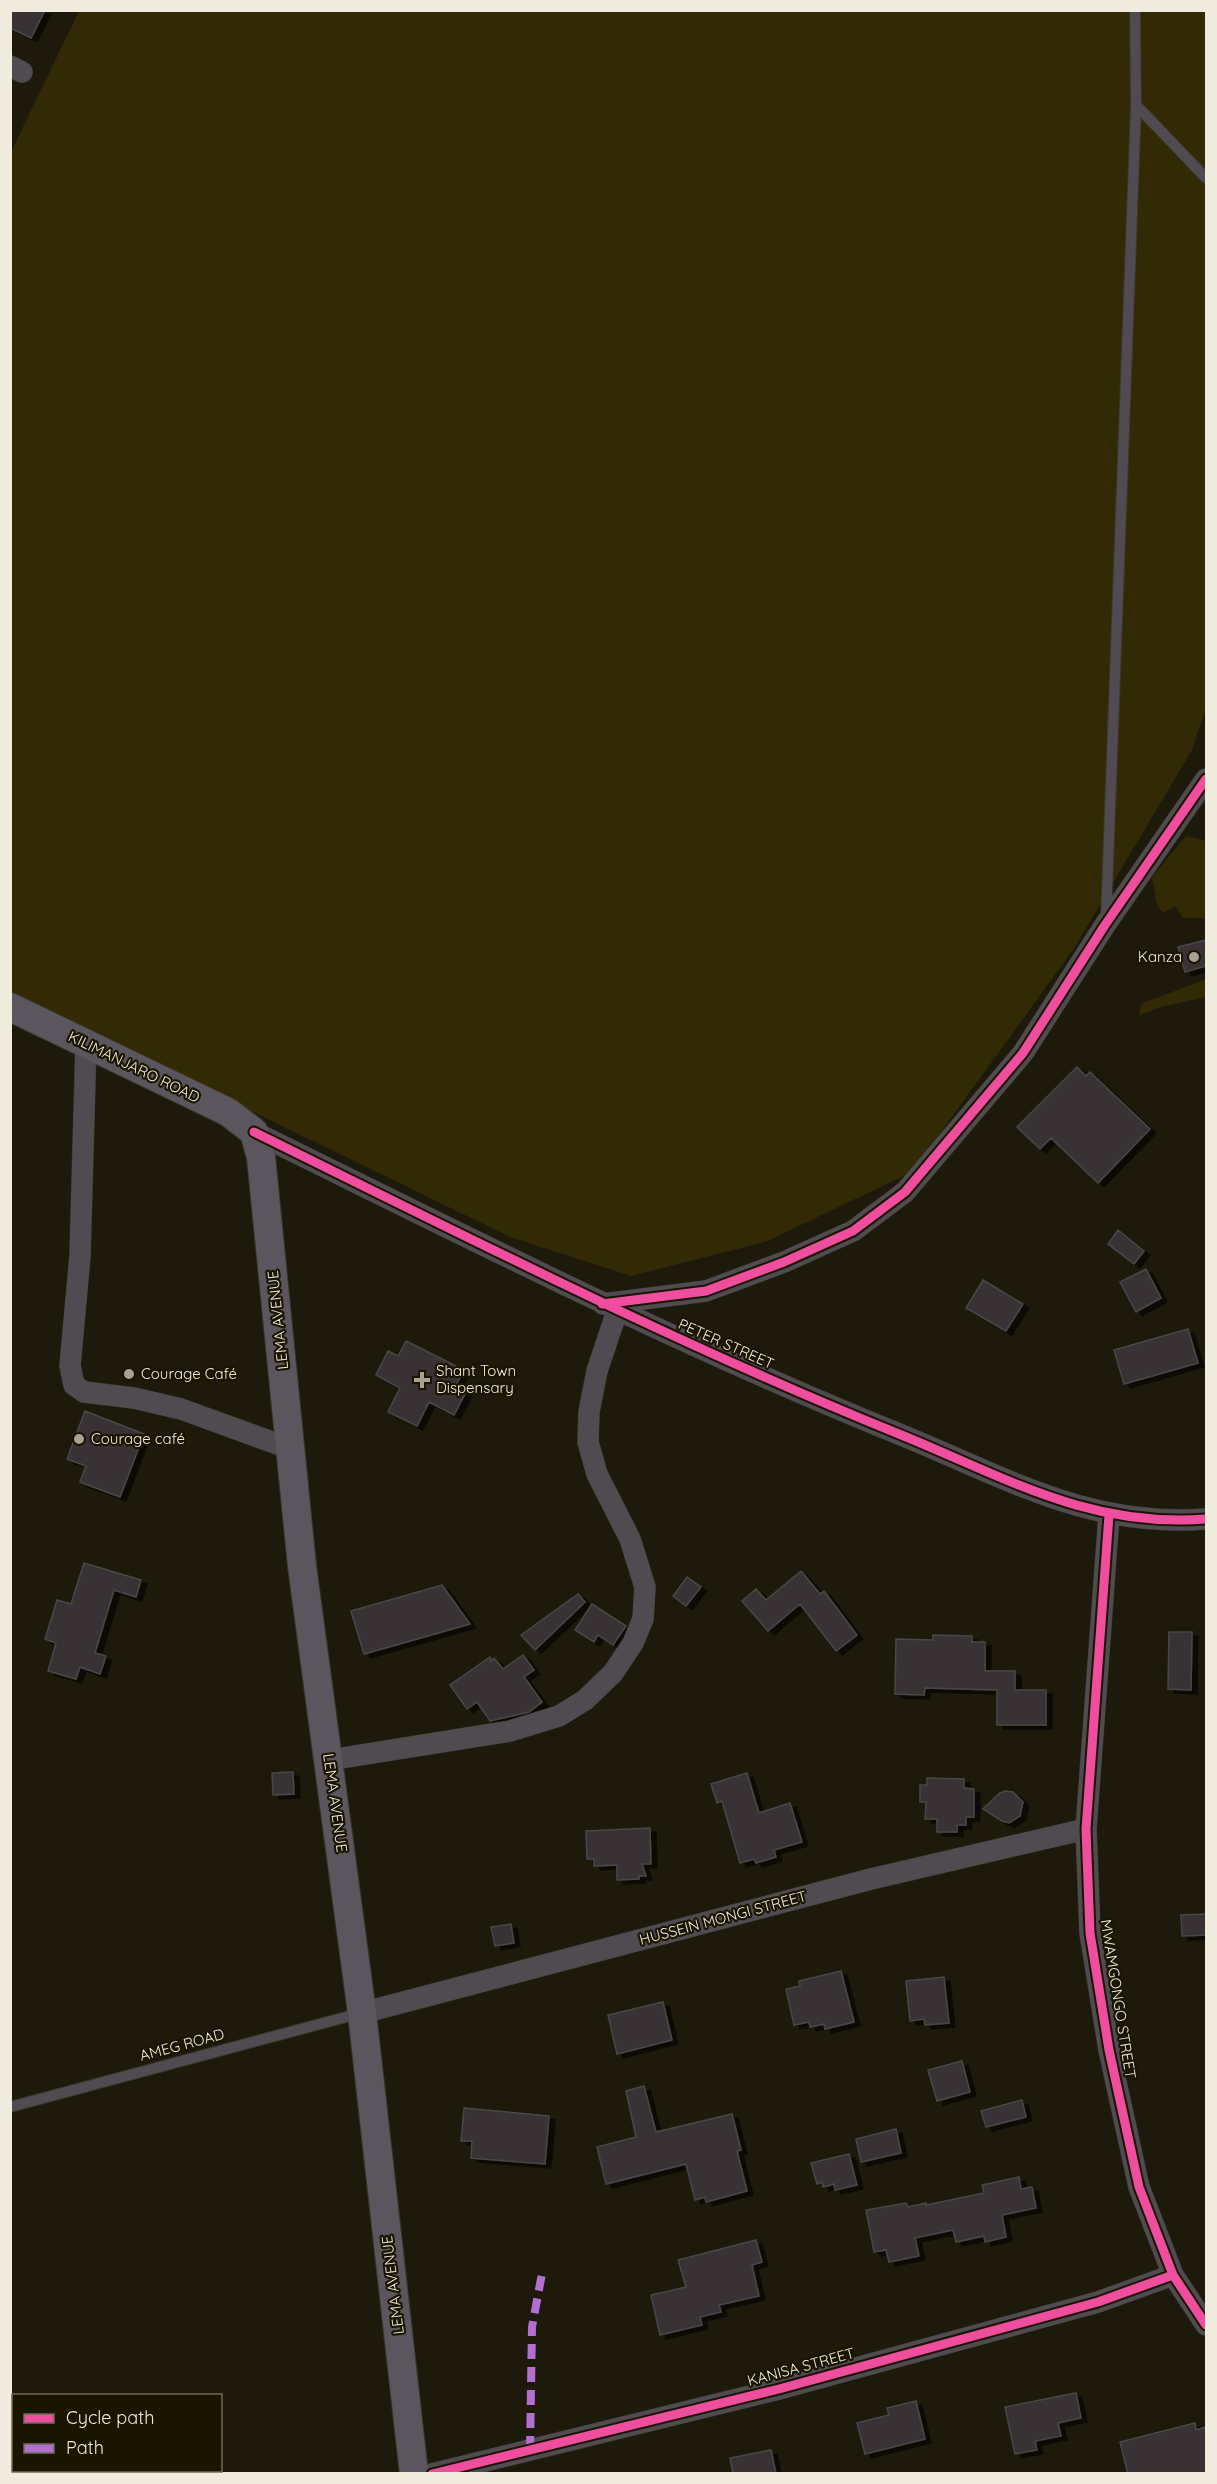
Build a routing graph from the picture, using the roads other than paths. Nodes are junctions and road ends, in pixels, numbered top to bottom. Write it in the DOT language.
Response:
graph roads {
  1 [pos="1135,10"];
  2 [pos="1136,105"];
  3 [pos="1206,178"];
  4 [pos="1206,779"];
  5 [pos="1105,925"];
  6 [pos="10,1007"];
  7 [pos="86,1043"];
  8 [pos="254,1132"];
  9 [pos="610,1308"];
  10 [pos="291,1449"];
  11 [pos="1109,1515"];
  12 [pos="1206,1519"];
  13 [pos="329,1760"];
  14 [pos="1086,1830"];
  15 [pos="362,2013"];
  16 [pos="10,2107"];
  17 [pos="1173,2276"];
  18 [pos="1206,2325"];
  19 [pos="414,2474"];
  20 [pos="432,2474"];
  1 -- 2 [label="lane"];
  2 -- 3 [label="lane"];
  2 -- 5 [label="lane"];
  4 -- 5 [label="street"];
  5 -- 9 [label="street"];
  6 -- 7 [label="main road, KILIMANJARO ROAD"];
  7 -- 8 [label="main road, KILIMANJARO ROAD"];
  7 -- 10 [label="street"];
  8 -- 9 [label="street, PETER STREET"];
  8 -- 10 [label="main road, LEMA AVENUE"];
  9 -- 11 [label="street, PETER STREET"];
  9 -- 13 [label="street"];
  10 -- 13 [label="main road, LEMA AVENUE"];
  11 -- 12 [label="street, PETER STREET"];
  11 -- 14 [label="street, MWAMGONGO STREET"];
  13 -- 15 [label="main road, LEMA AVENUE"];
  14 -- 15 [label="street, HUSSEIN MONGI STREET"];
  14 -- 17 [label="street, MWAMGONGO STREET"];
  15 -- 16 [label="lane, AMEG ROAD"];
  15 -- 19 [label="main road, LEMA AVENUE"];
  17 -- 18 [label="street, MWAMGONGO STREET"];
  17 -- 20 [label="street, KANISA STREET"];
}
